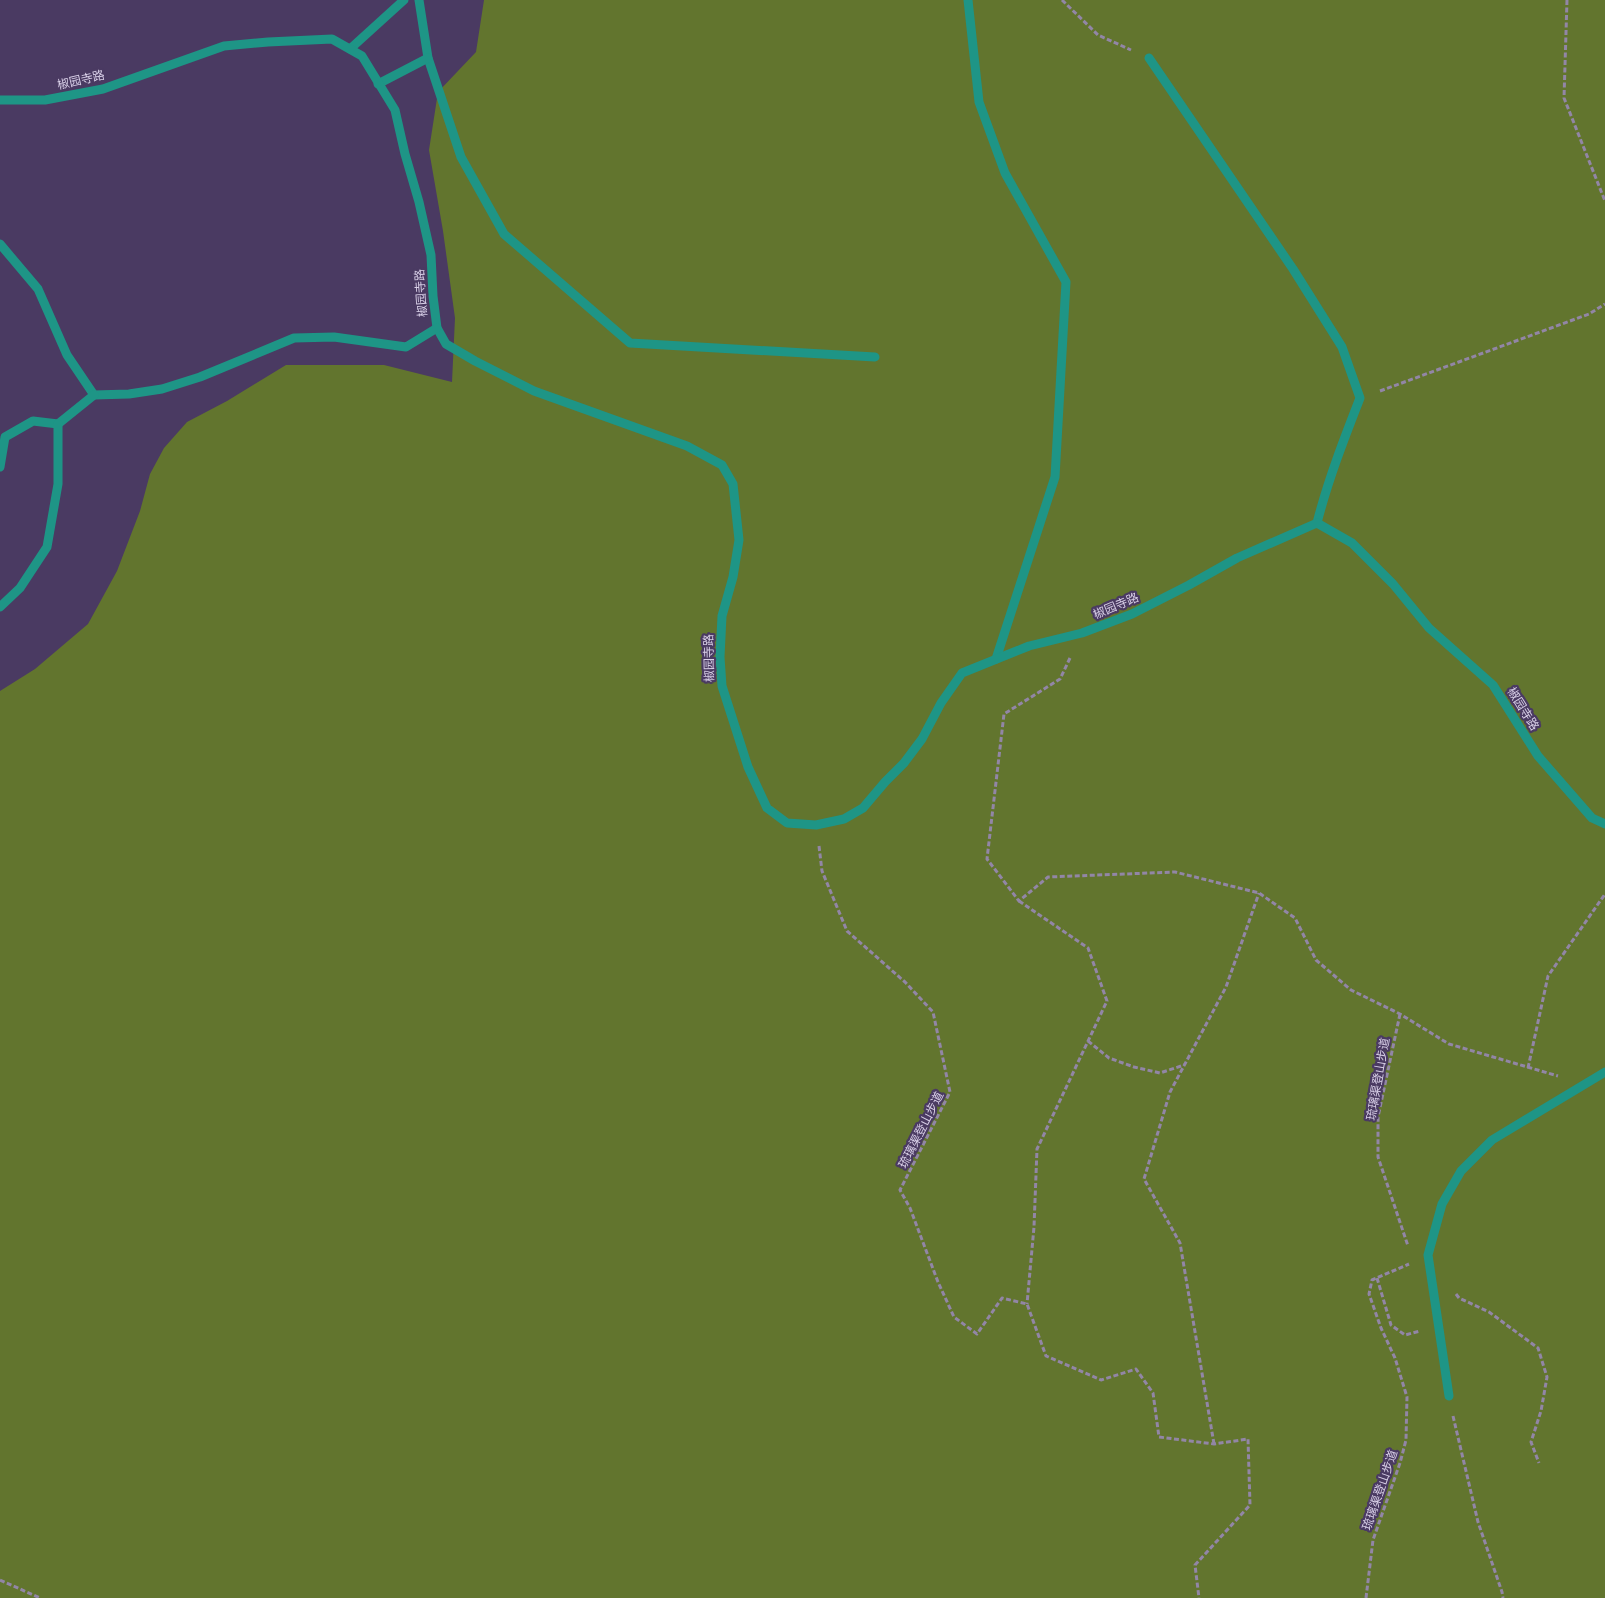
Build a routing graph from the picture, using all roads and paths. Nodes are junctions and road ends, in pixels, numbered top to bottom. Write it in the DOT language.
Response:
graph roads {
  1 [pos="404,0"];
  2 [pos="419,0"];
  3 [pos="968,0"];
  4 [pos="1062,0"];
  5 [pos="1567,0"];
  6 [pos="350,49"];
  7 [pos="428,58"];
  8 [pos="1149,58"];
  9 [pos="378,84"];
  10 [pos="0,100"];
  11 [pos="1605,201"];
  12 [pos="0,244"];
  13 [pos="1605,304"];
  14 [pos="437,328"];
  15 [pos="875,357"];
  16 [pos="94,395"];
  17 [pos="1360,398"];
  18 [pos="58,424"];
  19 [pos="0,467"];
  20 [pos="1317,523"];
  21 [pos="0,607"];
  22 [pos="1082,633"];
  23 [pos="996,659"];
  24 [pos="1605,824"];
  25 [pos="816,825"];
  26 [pos="1259,893"];
  27 [pos="1605,894"];
  28 [pos="1019,901"];
  29 [pos="1400,1014"];
  30 [pos="1088,1041"];
  31 [pos="1184,1065"];
  32 [pos="1528,1068"];
  33 [pos="1605,1072"];
  34 [pos="1585,1084"];
  35 [pos="1428,1255"];
  36 [pos="1411,1263"];
  37 [pos="1377,1278"];
  38 [pos="1454,1291"];
  39 [pos="1027,1304"];
  40 [pos="1438,1319"];
  41 [pos="1449,1396"];
  42 [pos="1214,1444"];
  43 [pos="1539,1462"];
  44 [pos="0,1580"];
  45 [pos="40,1598"];
  46 [pos="1199,1598"];
  47 [pos="1366,1598"];
  48 [pos="1503,1598"];
  1 -- 6 [label="street"];
  2 -- 7 [label="street"];
  3 -- 23 [label="street"];
  4 -- 8 [label="path"];
  5 -- 11 [label="path"];
  6 -- 9 [label="street, 椒园寺路"];
  6 -- 10 [label="street, 椒园寺路"];
  7 -- 9 [label="street"];
  7 -- 15 [label="street"];
  8 -- 17 [label="street"];
  9 -- 14 [label="street, 椒园寺路"];
  12 -- 16 [label="street"];
  13 -- 17 [label="path"];
  14 -- 16 [label="street"];
  14 -- 25 [label="street, 椒园寺路"];
  16 -- 18 [label="street"];
  17 -- 20 [label="street"];
  18 -- 19 [label="street"];
  18 -- 21 [label="street"];
  20 -- 22 [label="street, 椒园寺路"];
  20 -- 24 [label="street, 椒园寺路"];
  22 -- 23 [label="street, 椒园寺路"];
  22 -- 28 [label="path"];
  23 -- 25 [label="street, 椒园寺路"];
  25 -- 39 [label="path, 琉璃渠登山步道"];
  26 -- 28 [label="path"];
  26 -- 29 [label="path"];
  26 -- 31 [label="path"];
  27 -- 32 [label="path"];
  28 -- 30 [label="path"];
  29 -- 32 [label="path"];
  29 -- 36 [label="path, 琉璃渠登山步道"];
  30 -- 31 [label="path"];
  30 -- 39 [label="path"];
  31 -- 42 [label="path"];
  32 -- 34 [label="path"];
  33 -- 34 [label="street"];
  34 -- 35 [label="street"];
  35 -- 36 [label="path"];
  35 -- 40 [label="street"];
  36 -- 37 [label="path"];
  37 -- 40 [label="path"];
  37 -- 47 [label="path, 琉璃渠登山步道"];
  38 -- 43 [label="path"];
  39 -- 42 [label="path"];
  40 -- 41 [label="street"];
  41 -- 48 [label="path"];
  42 -- 46 [label="path"];
  44 -- 45 [label="path"];
}
